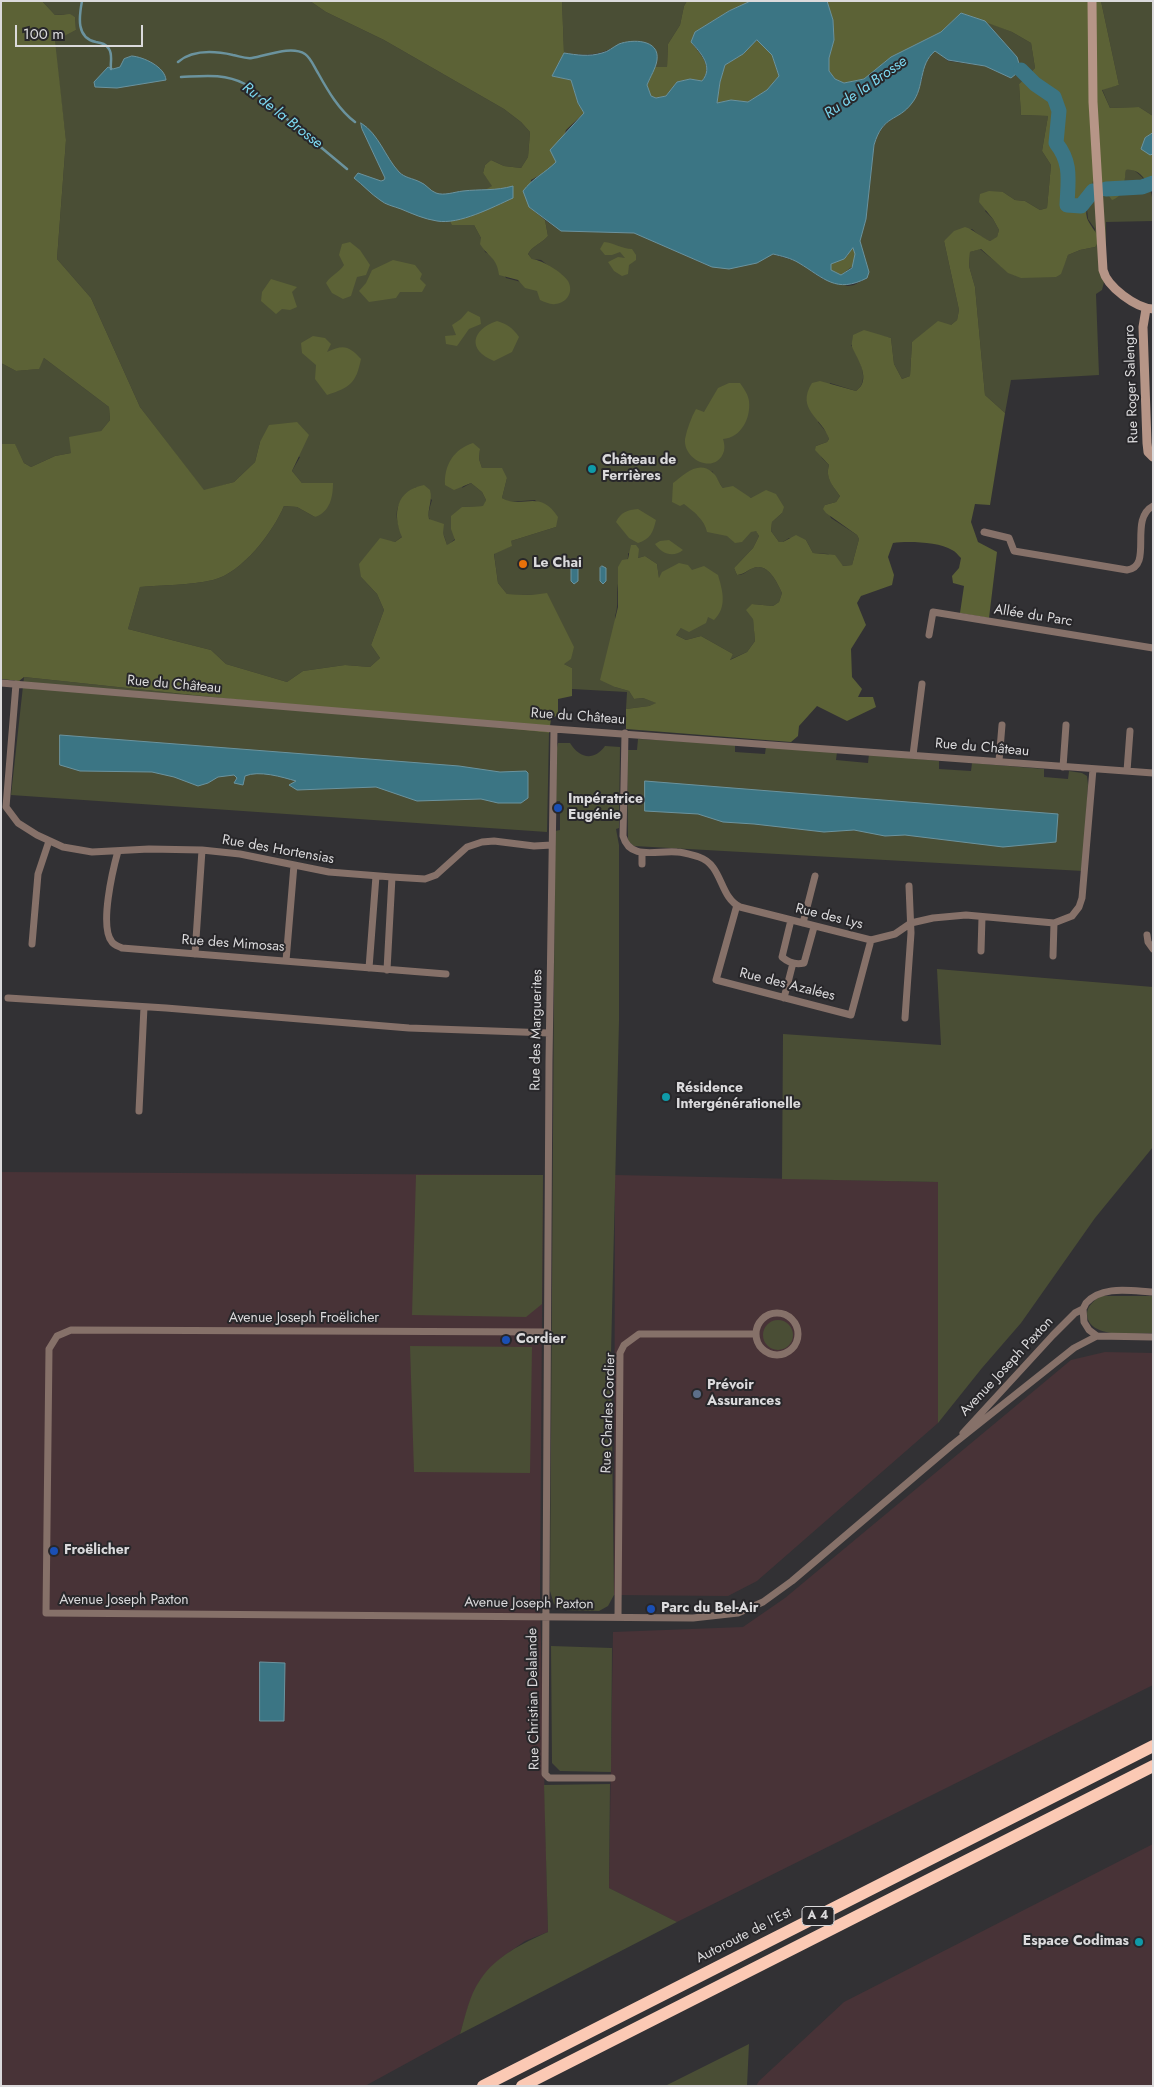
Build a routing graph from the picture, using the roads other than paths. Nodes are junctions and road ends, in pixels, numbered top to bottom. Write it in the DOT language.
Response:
graph roads {
  1 [pos="1092,1"];
  2 [pos="1149,309"];
  3 [pos="1153,458"];
  4 [pos="1153,506"];
  5 [pos="984,532"];
  6 [pos="929,635"];
  7 [pos="1153,648"];
  8 [pos="1,683"];
  9 [pos="16,684"];
  10 [pos="922,684"];
  11 [pos="1002,725"];
  12 [pos="1066,725"];
  13 [pos="554,729"];
  14 [pos="1130,731"];
  15 [pos="625,733"];
  16 [pos="914,755"];
  17 [pos="999,761"];
  18 [pos="1063,767"];
  19 [pos="1093,769"];
  20 [pos="1127,771"];
  21 [pos="1153,773"];
  22 [pos="49,841"];
  23 [pos="552,845"];
  24 [pos="202,850"];
  25 [pos="118,851"];
  26 [pos="642,853"];
  27 [pos="294,864"];
  28 [pos="642,864"];
  29 [pos="376,876"];
  30 [pos="815,876"];
  31 [pos="392,877"];
  32 [pos="909,886"];
  33 [pos="737,905"];
  34 [pos="982,917"];
  35 [pos="791,920"];
  36 [pos="802,923"];
  37 [pos="911,923"];
  38 [pos="1054,923"];
  39 [pos="814,926"];
  40 [pos="1147,935"];
  41 [pos="872,940"];
  42 [pos="32,944"];
  43 [pos="1153,949"];
  44 [pos="981,951"];
  45 [pos="194,954"];
  46 [pos="1053,956"];
  47 [pos="286,961"];
  48 [pos="793,963"];
  49 [pos="369,968"];
  50 [pos="387,970"];
  51 [pos="446,974"];
  52 [pos="8,998"];
  53 [pos="784,998"];
  54 [pos="144,1007"];
  55 [pos="905,1018"];
  56 [pos="549,1033"];
  57 [pos="139,1111"];
  58 [pos="1153,1292"];
  59 [pos="1083,1309"];
  60 [pos="548,1332"];
  61 [pos="756,1334"];
  62 [pos="1096,1336"];
  63 [pos="1153,1337"];
  64 [pos="952,1445"];
  65 [pos="46,1613"];
  66 [pos="546,1616"];
  67 [pos="618,1617"];
  68 [pos="1153,1746"];
  69 [pos="1153,1766"];
  70 [pos="612,1778"];
  71 [pos="483,2086"];
  72 [pos="522,2086"];
  1 -- 2 [label="main road"];
  2 -- 3 [label="main road, Rue Roger Salengro"];
  4 -- 5 [label="street"];
  6 -- 7 [label="street, Allée du Parc"];
  8 -- 9 [label="street, Rue du Château"];
  9 -- 13 [label="street, Rue du Château"];
  9 -- 22 [label="street, Rue des Hortensias"];
  10 -- 16 [label="street"];
  11 -- 17 [label="street"];
  12 -- 18 [label="street"];
  13 -- 15 [label="street, Rue du Château"];
  13 -- 23 [label="street, Rue des Marguerites"];
  14 -- 20 [label="street"];
  15 -- 16 [label="street, Rue du Château"];
  15 -- 26 [label="street"];
  16 -- 17 [label="street, Rue du Château"];
  17 -- 18 [label="street, Rue du Château"];
  18 -- 19 [label="street, Rue du Château"];
  19 -- 20 [label="street, Rue du Château"];
  19 -- 38 [label="street"];
  20 -- 21 [label="street, Rue du Château"];
  22 -- 25 [label="street, Rue des Hortensias"];
  22 -- 42 [label="street"];
  23 -- 31 [label="street, Rue des Hortensias"];
  23 -- 56 [label="street, Rue des Marguerites"];
  24 -- 25 [label="street, Rue des Hortensias"];
  24 -- 27 [label="street, Rue des Hortensias"];
  24 -- 45 [label="street"];
  25 -- 45 [label="street, Rue des Mimosas"];
  26 -- 28 [label="street"];
  26 -- 33 [label="street"];
  27 -- 29 [label="street, Rue des Hortensias"];
  27 -- 47 [label="street"];
  29 -- 31 [label="street, Rue des Hortensias"];
  29 -- 49 [label="street"];
  30 -- 36 [label="street"];
  31 -- 50 [label="street"];
  32 -- 37 [label="street"];
  33 -- 35 [label="street, Rue des Lys"];
  33 -- 53 [label="street, Rue des Azalées"];
  34 -- 37 [label="street, Rue des Lys"];
  34 -- 38 [label="street, Rue des Lys"];
  34 -- 44 [label="street"];
  35 -- 36 [label="street, Rue des Lys"];
  35 -- 48 [label="street"];
  36 -- 39 [label="street, Rue des Lys"];
  37 -- 41 [label="street, Rue des Lys"];
  37 -- 55 [label="street"];
  38 -- 46 [label="street"];
  39 -- 41 [label="street, Rue des Lys"];
  39 -- 48 [label="street"];
  40 -- 43 [label="street"];
  41 -- 53 [label="street, Rue des Azalées"];
  45 -- 47 [label="street, Rue des Mimosas"];
  47 -- 49 [label="street, Rue des Mimosas"];
  48 -- 53 [label="street"];
  49 -- 50 [label="street, Rue des Mimosas"];
  50 -- 51 [label="street, Rue des Mimosas"];
  52 -- 54 [label="street"];
  54 -- 56 [label="street"];
  54 -- 57 [label="street"];
  56 -- 60 [label="street, Rue des Marguerites"];
  58 -- 59 [label="street, Avenue Joseph Paxton"];
  59 -- 62 [label="street"];
  59 -- 64 [label="street, Avenue Joseph Paxton"];
  60 -- 65 [label="street, Avenue Joseph Froëlicher"];
  60 -- 66 [label="street"];
  61 -- 61 [label="street"];
  61 -- 67 [label="street, Rue Charles Cordier"];
  62 -- 63 [label="street, Avenue Joseph Paxton"];
  62 -- 64 [label="street, Avenue Joseph Paxton"];
  64 -- 67 [label="street, Avenue Joseph Paxton"];
  65 -- 66 [label="street, Avenue Joseph Paxton"];
  66 -- 67 [label="street, Avenue Joseph Paxton"];
  66 -- 70 [label="street, Rue Christian Delalande"];
  68 -- 71 [label="highway, Autoroute de l’Est / A 4"];
  69 -- 72 [label="highway, A 4"];
}
